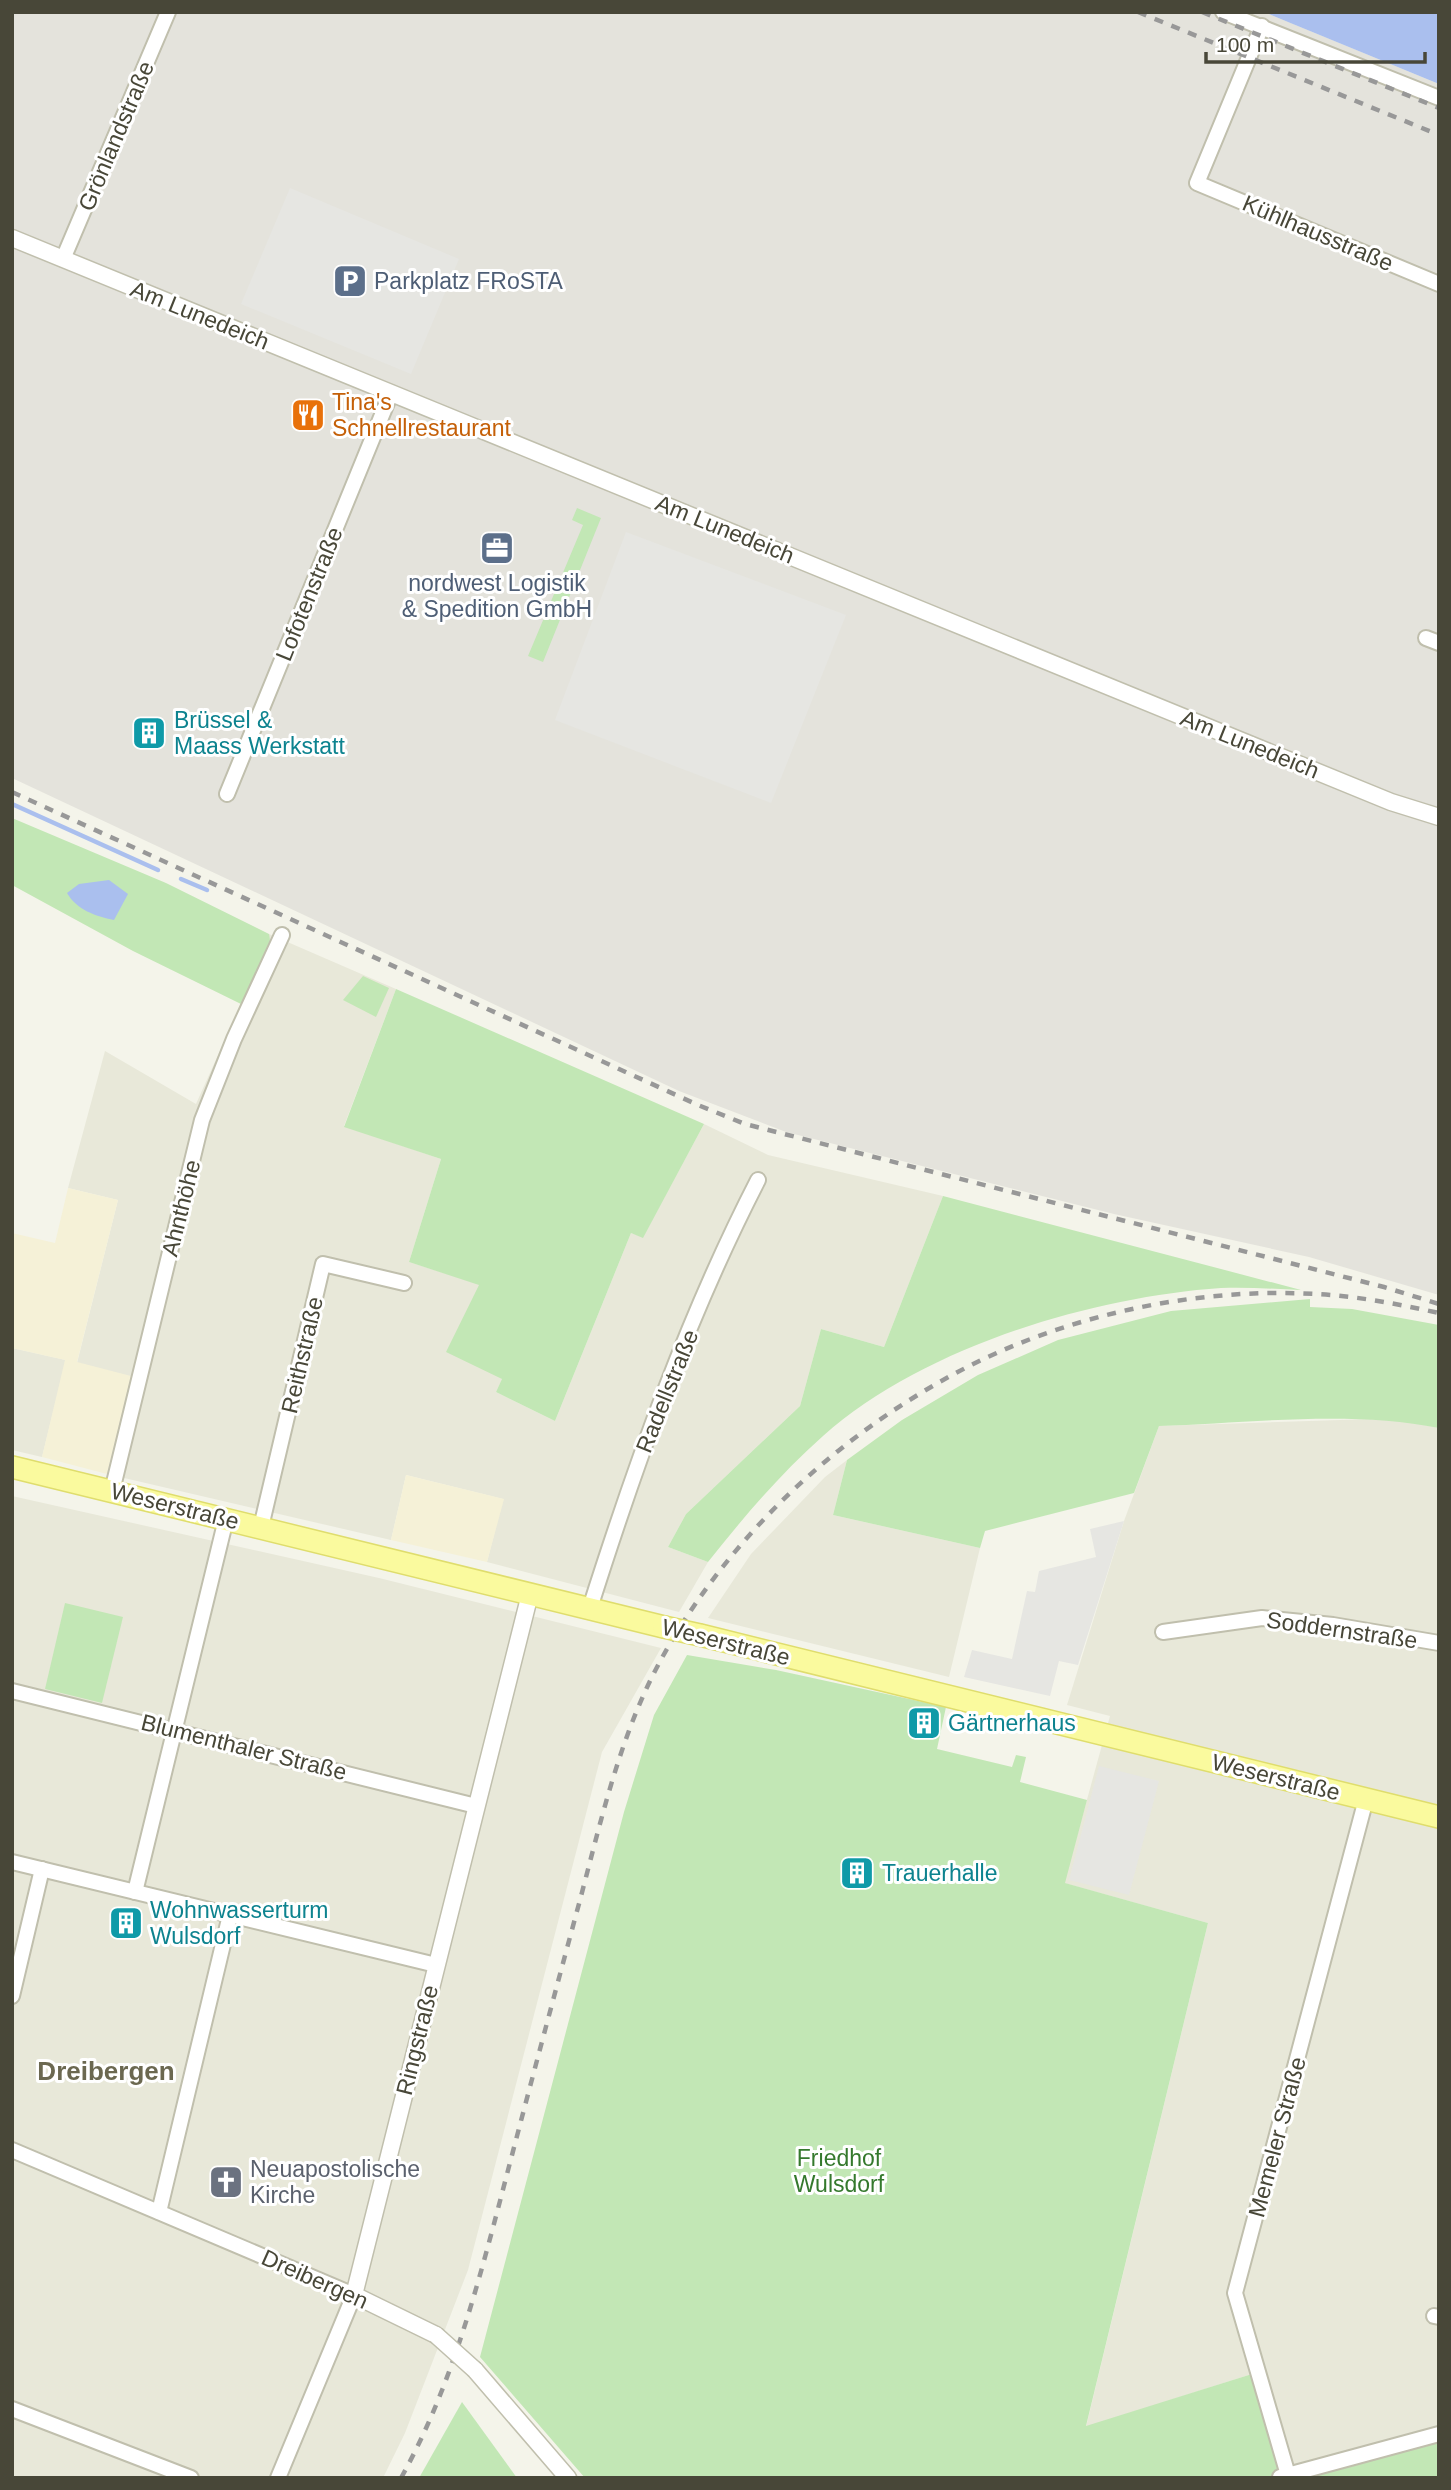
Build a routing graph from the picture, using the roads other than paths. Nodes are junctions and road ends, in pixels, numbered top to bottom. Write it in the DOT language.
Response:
graph roads {
  1 [pos="168,12"];
  2 [pos="1223,12"];
  3 [pos="1262,26"];
  4 [pos="1439,98"];
  5 [pos="12,238"];
  6 [pos="63,259"];
  7 [pos="1439,284"];
  8 [pos="391,393"];
  9 [pos="227,794"];
  10 [pos="1438,814"];
  11 [pos="282,935"];
  12 [pos="758,1180"];
  13 [pos="404,1283"];
  14 [pos="12,1467"];
  15 [pos="113,1491"];
  16 [pos="226,1519"];
  17 [pos="261,1527"];
  18 [pos="530,1594"];
  19 [pos="590,1608"];
  20 [pos="1163,1633"];
  21 [pos="1439,1643"];
  22 [pos="12,1690"];
  23 [pos="176,1729"];
  24 [pos="1366,1799"];
  25 [pos="476,1806"];
  26 [pos="1439,1817"];
  27 [pos="12,1862"];
  28 [pos="42,1870"];
  29 [pos="135,1892"];
  30 [pos="230,1915"];
  31 [pos="436,1965"];
  32 [pos="12,1996"];
  33 [pos="12,2150"];
  34 [pos="159,2213"];
  35 [pos="354,2295"];
  36 [pos="12,2409"];
  37 [pos="1439,2434"];
  38 [pos="1284,2476"];
  39 [pos="191,2478"];
  40 [pos="278,2478"];
  41 [pos="568,2478"];
  1 -- 6 [label="street, Grönlandstraße"];
  2 -- 3 [label="street"];
  3 -- 4 [label="street"];
  3 -- 7 [label="street, Kühlhausstraße"];
  5 -- 6 [label="street, Am Lunedeich"];
  6 -- 8 [label="street, Am Lunedeich"];
  8 -- 9 [label="street, Lofotenstraße"];
  8 -- 10 [label="street, Am Lunedeich"];
  11 -- 15 [label="street, Ahnthöhe"];
  12 -- 19 [label="street, Radellstraße"];
  13 -- 17 [label="street, Reithstraße"];
  14 -- 15 [label="main road, Weserstraße"];
  15 -- 16 [label="main road, Weserstraße"];
  16 -- 17 [label="main road, Weserstraße"];
  16 -- 23 [label="street"];
  17 -- 18 [label="main road, Weserstraße"];
  18 -- 19 [label="main road, Weserstraße"];
  18 -- 25 [label="street, Ringstraße"];
  19 -- 24 [label="main road, Weserstraße, bridge"];
  20 -- 21 [label="street, Soddernstraße"];
  22 -- 23 [label="street, Blumenthaler Straße"];
  23 -- 25 [label="street, Blumenthaler Straße"];
  23 -- 29 [label="street"];
  24 -- 26 [label="main road, Weserstraße"];
  24 -- 38 [label="street, Memeler Straße"];
  25 -- 31 [label="street, Ringstraße"];
  27 -- 28 [label="street"];
  28 -- 29 [label="street"];
  28 -- 32 [label="street"];
  29 -- 30 [label="street"];
  30 -- 31 [label="street"];
  30 -- 34 [label="street"];
  31 -- 35 [label="street, Ringstraße"];
  33 -- 34 [label="street, Dreibergen"];
  34 -- 35 [label="street, Dreibergen"];
  35 -- 40 [label="street, Ringstraße"];
  35 -- 41 [label="street, Dreibergen, bridge"];
  36 -- 39 [label="street"];
  37 -- 38 [label="street"];
}
